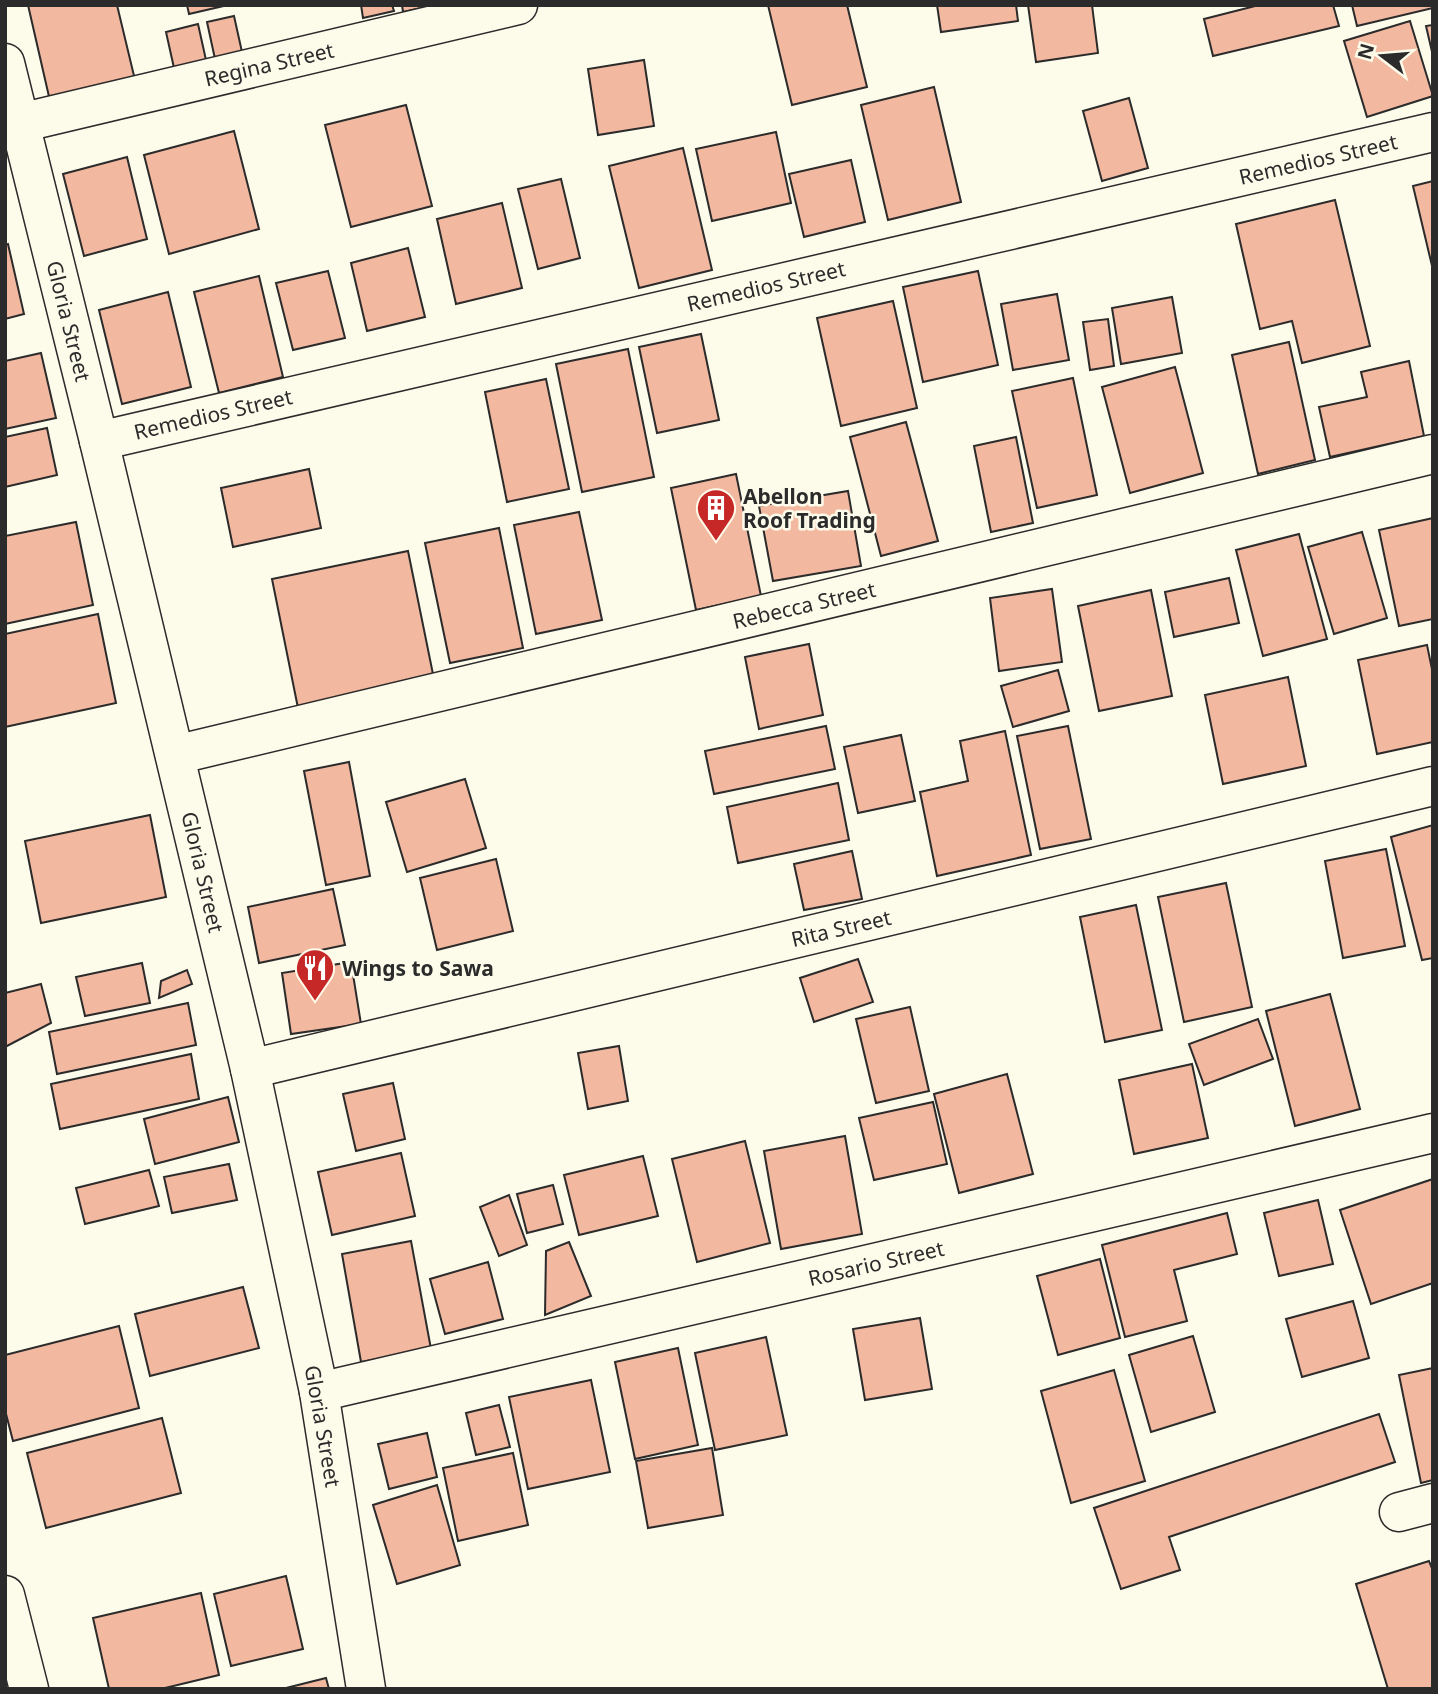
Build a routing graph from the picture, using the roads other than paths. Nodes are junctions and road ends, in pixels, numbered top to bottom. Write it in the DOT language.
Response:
graph roads {
  1 [pos="518,5"];
  2 [pos="5,63"];
  3 [pos="20,122"];
  4 [pos="1433,132"];
  5 [pos="99,441"];
  6 [pos="1433,454"];
  7 [pos="175,755"];
  8 [pos="1433,786"];
  9 [pos="250,1069"];
  10 [pos="1433,1133"];
  11 [pos="319,1392"];
  12 [pos="5,1595"];
  13 [pos="29,1689"];
  14 [pos="366,1689"];
  1 -- 3 [label="street, Regina Street"];
  2 -- 3 [label="street, Gloria Street"];
  3 -- 5 [label="street, Gloria Street"];
  4 -- 5 [label="street, Remedios Street"];
  5 -- 7 [label="street, Gloria Street"];
  6 -- 7 [label="street, Rebecca Street"];
  7 -- 9 [label="street, Gloria Street"];
  8 -- 9 [label="street, Rita Street"];
  9 -- 11 [label="street, Gloria Street"];
  10 -- 11 [label="street, Rosario Street"];
  11 -- 14 [label="street, Gloria Street"];
  12 -- 13 [label="street"];
}
